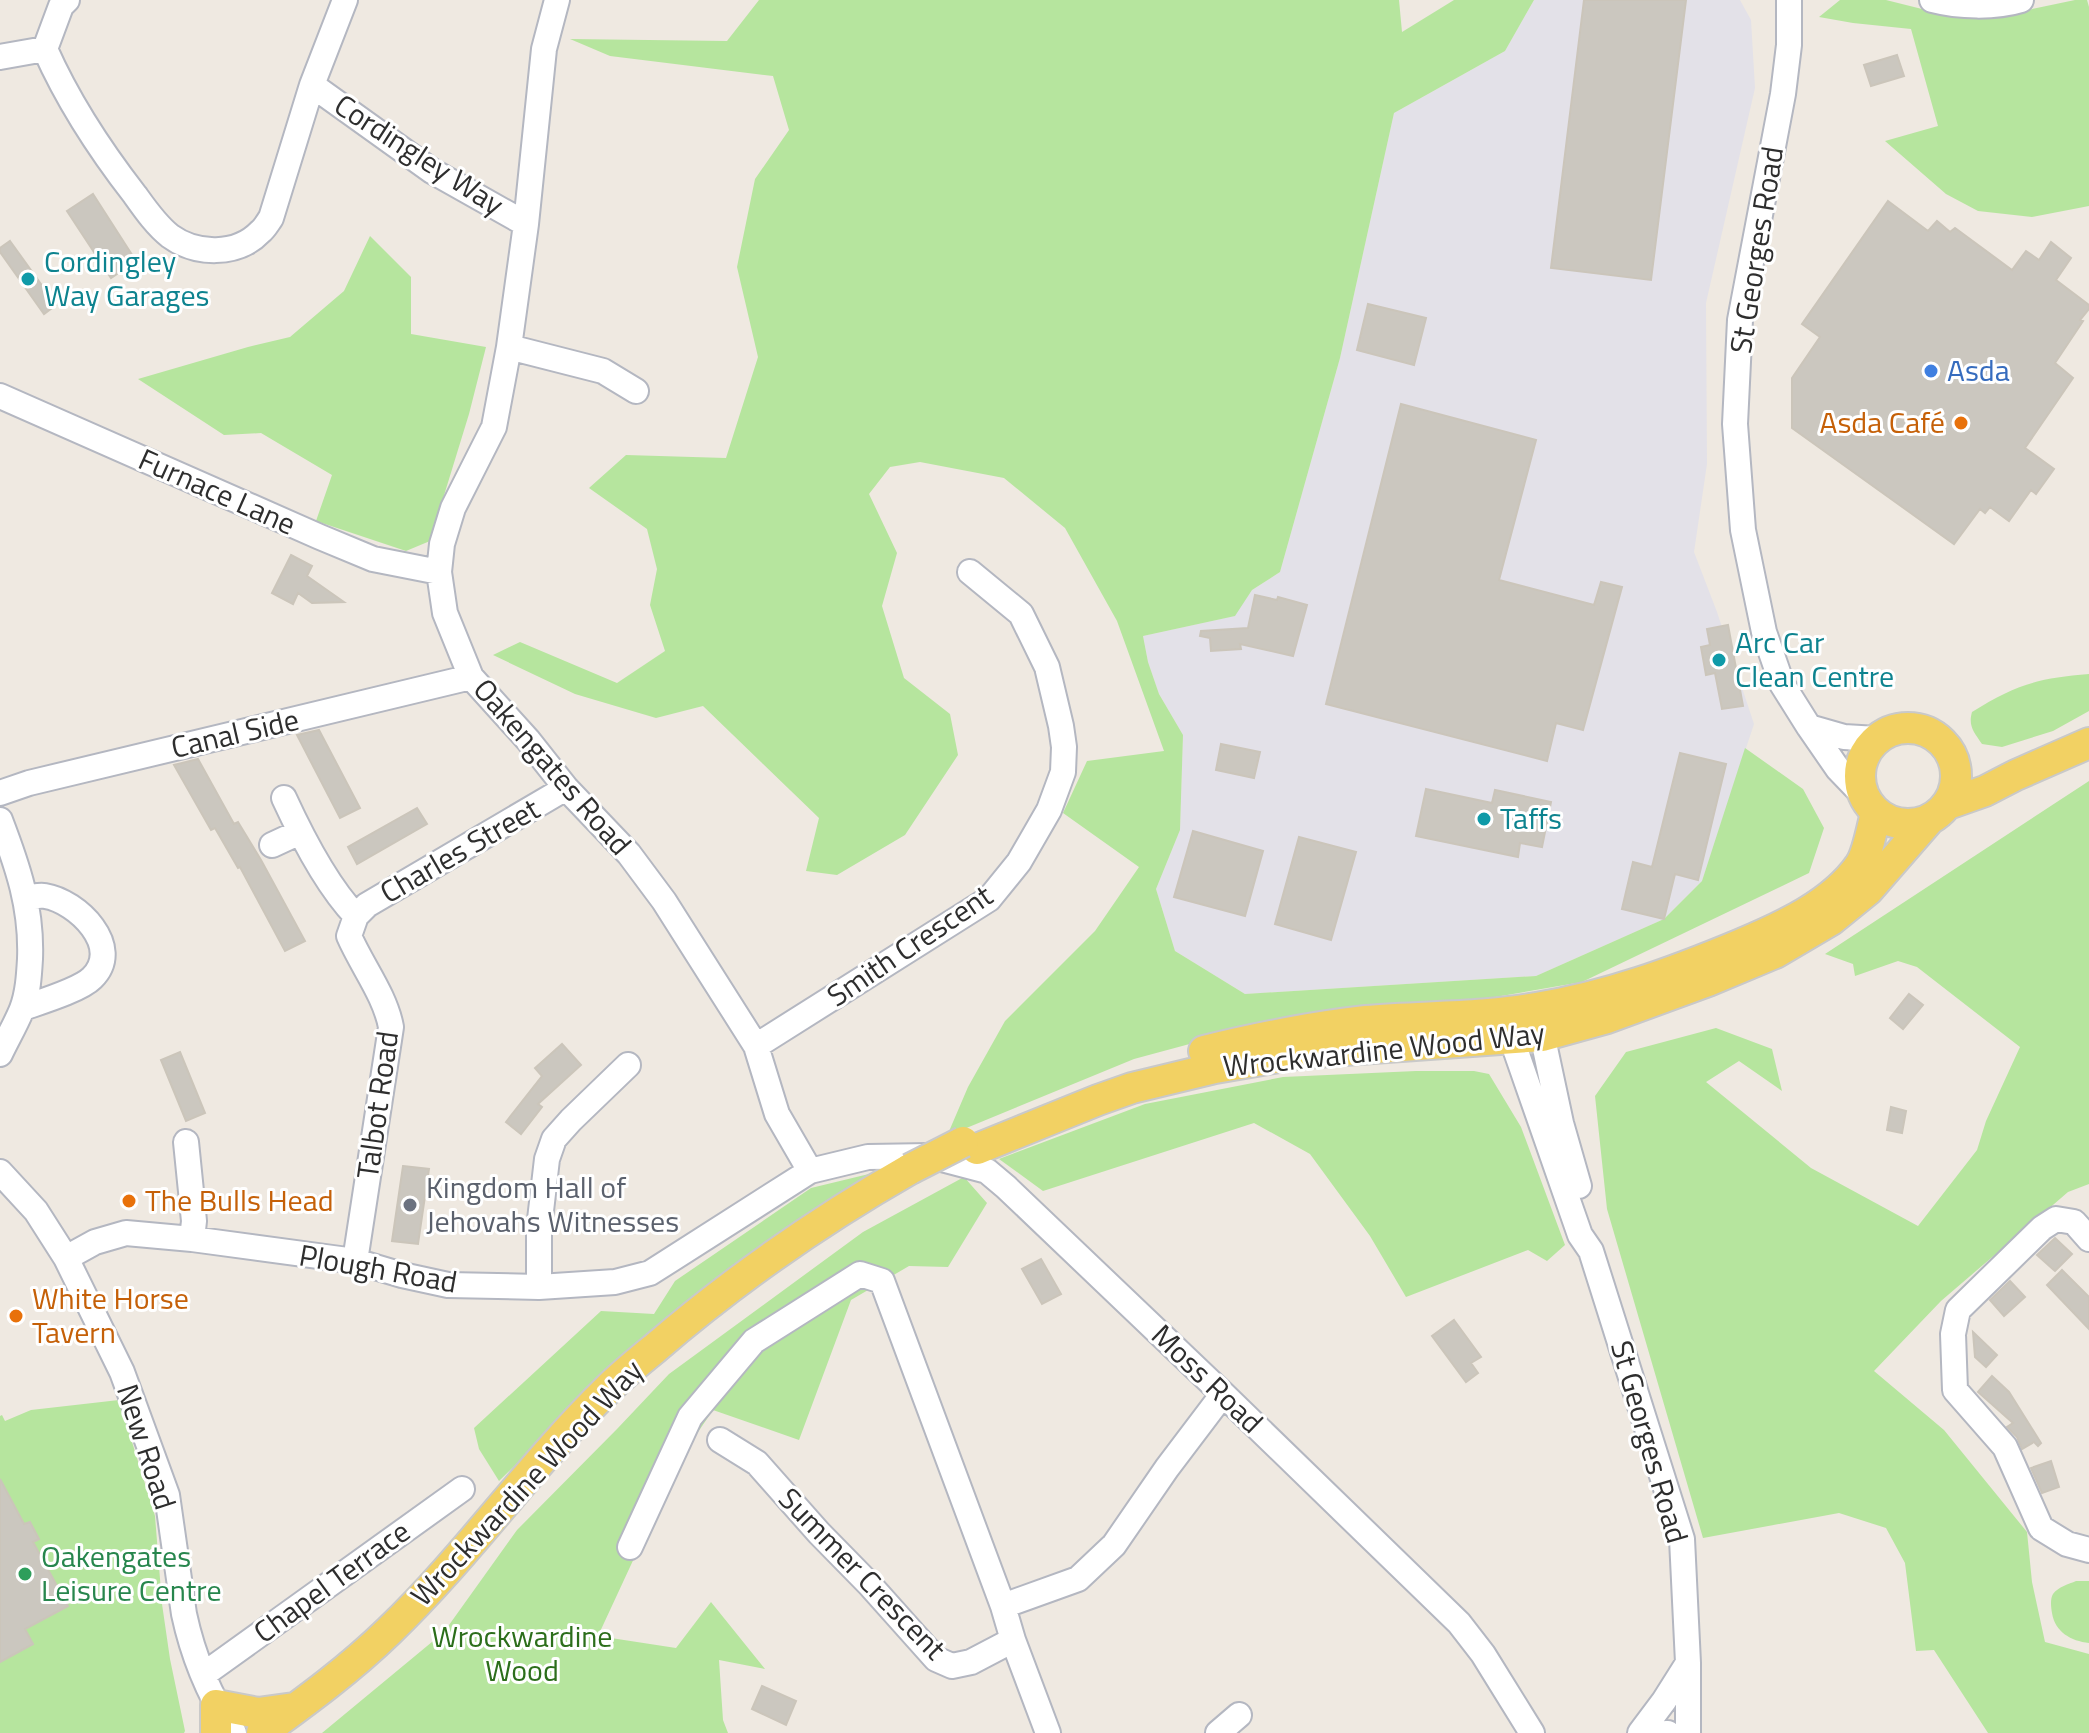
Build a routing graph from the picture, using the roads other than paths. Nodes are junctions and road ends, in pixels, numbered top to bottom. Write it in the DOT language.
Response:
graph roads {
  1 [pos="67,0"];
  2 [pos="345,0"];
  3 [pos="557,0"];
  4 [pos="1789,0"];
  5 [pos="2021,0"];
  6 [pos="1939,1"];
  7 [pos="45,49"];
  8 [pos="0,57"];
  9 [pos="312,85"];
  10 [pos="526,224"];
  11 [pos="509,347"];
  12 [pos="636,391"];
  13 [pos="0,396"];
  14 [pos="439,572"];
  15 [pos="970,572"];
  16 [pos="471,677"];
  17 [pos="1809,727"];
  18 [pos="1877,739"];
  19 [pos="2089,743"];
  20 [pos="1955,763"];
  21 [pos="2016,775"];
  22 [pos="566,788"];
  23 [pos="0,793"];
  24 [pos="284,798"];
  25 [pos="1870,804"];
  26 [pos="1938,812"];
  27 [pos="0,820"];
  28 [pos="300,832"];
  29 [pos="272,845"];
  30 [pos="26,897"];
  31 [pos="356,916"];
  32 [pos="23,1008"];
  33 [pos="1539,1022"];
  34 [pos="1509,1026"];
  35 [pos="756,1046"];
  36 [pos="0,1054"];
  37 [pos="628,1065"];
  38 [pos="186,1142"];
  39 [pos="810,1171"];
  40 [pos="0,1172"];
  41 [pos="192,1239"];
  42 [pos="2089,1239"];
  43 [pos="1591,1251"];
  44 [pos="66,1258"];
  45 [pos="355,1261"];
  46 [pos="539,1287"];
  47 [pos="1223,1394"];
  48 [pos="720,1440"];
  49 [pos="462,1489"];
  50 [pos="630,1547"];
  51 [pos="2089,1550"];
  52 [pos="1003,1606"];
  53 [pos="1013,1640"];
  54 [pos="1688,1663"];
  55 [pos="203,1675"];
  56 [pos="1239,1715"];
  57 [pos="216,1719"];
  58 [pos="294,1720"];
  59 [pos="234,1733"];
  60 [pos="262,1733"];
  61 [pos="1048,1733"];
  62 [pos="1218,1733"];
  63 [pos="1532,1733"];
  64 [pos="1640,1733"];
  65 [pos="1688,1733"];
  1 -- 7 [label="street"];
  2 -- 9 [label="street, Cordingley Way"];
  3 -- 10 [label="street, Oakengates Road"];
  4 -- 17 [label="street, St Georges Road"];
  5 -- 6 [label="street"];
  7 -- 8 [label="street"];
  7 -- 9 [label="street, Cordingley Way"];
  9 -- 10 [label="street, Cordingley Way"];
  10 -- 11 [label="street, Oakengates Road"];
  11 -- 12 [label="street"];
  11 -- 14 [label="street, Oakengates Road"];
  13 -- 14 [label="street, Furnace Lane"];
  14 -- 16 [label="street, Oakengates Road"];
  15 -- 35 [label="street, Smith Crescent"];
  16 -- 22 [label="street, Oakengates Road"];
  16 -- 23 [label="street, Canal Side"];
  17 -- 18 [label="street"];
  17 -- 25 [label="street, St Georges Road"];
  18 -- 20 [label="main road"];
  18 -- 25 [label="main road"];
  19 -- 21 [label="main road, Wrockwardine Wood Way"];
  20 -- 21 [label="main road, Wrockwardine Wood Way"];
  20 -- 26 [label="main road"];
  21 -- 26 [label="main road, Wrockwardine Wood Way"];
  22 -- 31 [label="street, Charles Street"];
  22 -- 35 [label="street, Oakengates Road"];
  24 -- 28 [label="street"];
  25 -- 26 [label="main road"];
  25 -- 33 [label="main road, Wrockwardine Wood Way"];
  26 -- 33 [label="main road, Wrockwardine Wood Way"];
  27 -- 30 [label="street"];
  28 -- 29 [label="street"];
  28 -- 31 [label="street"];
  30 -- 32 [label="street"];
  30 -- 32 [label="street"];
  31 -- 45 [label="street, Talbot Road"];
  32 -- 36 [label="street"];
  33 -- 34 [label="main road, Wrockwardine Wood Way"];
  33 -- 43 [label="street, St Georges Road"];
  34 -- 43 [label="street, St Georges Road"];
  34 -- 58 [label="main road, Wrockwardine Wood Way, bridge"];
  35 -- 39 [label="street, Oakengates Road"];
  37 -- 46 [label="street"];
  38 -- 41 [label="street"];
  39 -- 46 [label="street, Plough Road"];
  39 -- 47 [label="street, Moss Road"];
  40 -- 44 [label="street, New Road"];
  41 -- 44 [label="street, Plough Road"];
  41 -- 45 [label="street, Plough Road"];
  42 -- 51 [label="street"];
  43 -- 54 [label="street, St Georges Road"];
  44 -- 55 [label="street, New Road"];
  45 -- 46 [label="street, Plough Road"];
  47 -- 52 [label="street"];
  47 -- 63 [label="street, Moss Road"];
  48 -- 53 [label="street, Summer Crescent"];
  49 -- 55 [label="street, Chapel Terrace"];
  50 -- 52 [label="street"];
  52 -- 53 [label="street"];
  53 -- 61 [label="street"];
  54 -- 64 [label="street"];
  54 -- 65 [label="street, St Georges Road"];
  55 -- 57 [label="street, New Road"];
  56 -- 62 [label="street"];
  57 -- 58 [label="main road"];
  57 -- 59 [label="street, New Road"];
  58 -- 60 [label="main road, Wrockwardine Wood Way"];
}
